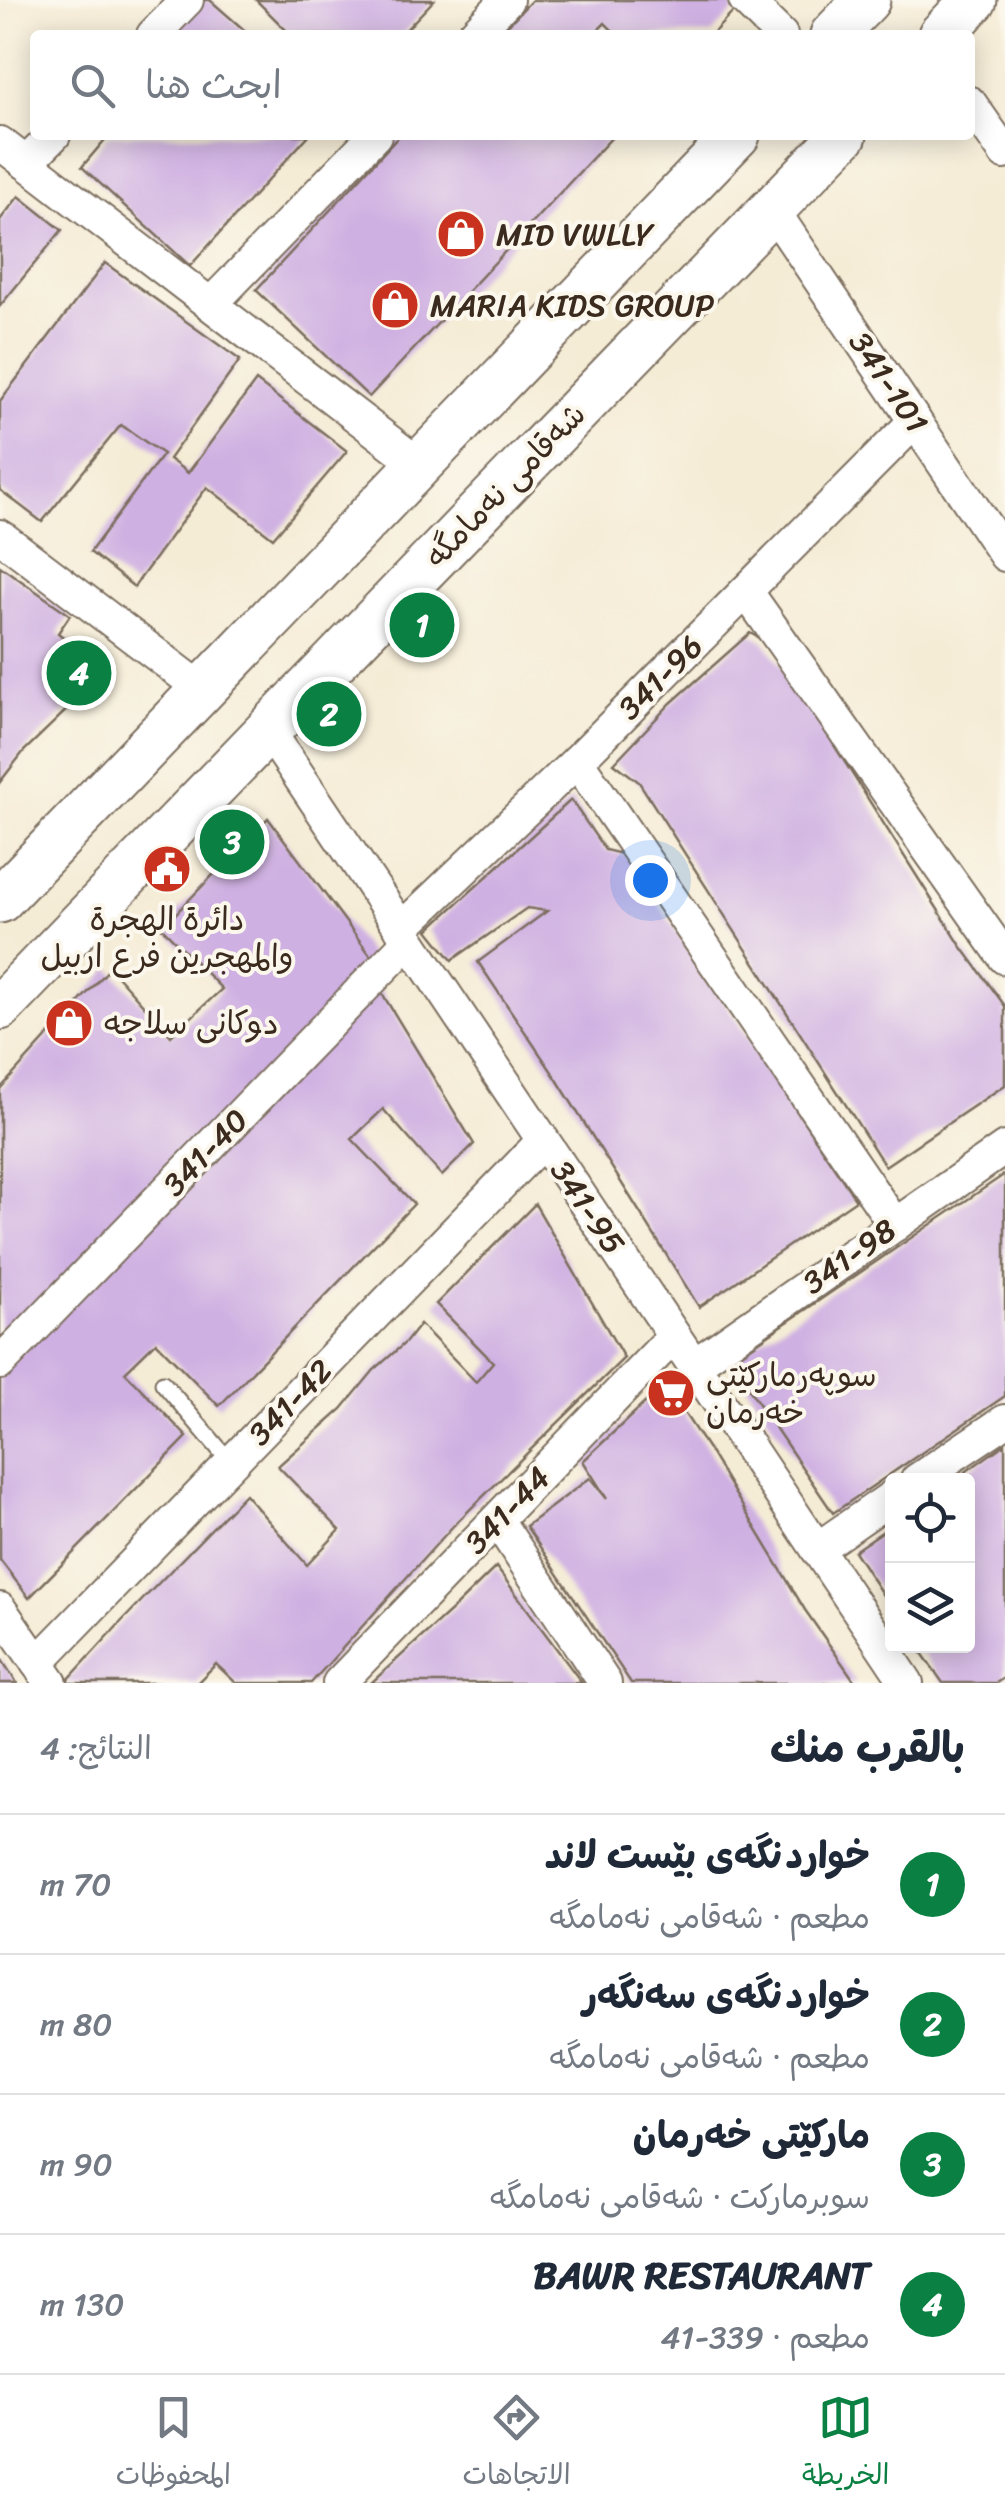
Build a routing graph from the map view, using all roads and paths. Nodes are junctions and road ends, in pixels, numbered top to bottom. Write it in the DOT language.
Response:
graph roads {
  1 [pos="187,0"];
  2 [pos="507,0"];
  3 [pos="745,0"];
  4 [pos="867,0"];
  5 [pos="974,0"];
  6 [pos="158,30"];
  7 [pos="478,30"];
  8 [pos="776,30"];
  9 [pos="839,30"];
  10 [pos="945,30"];
  11 [pos="975,110"];
  12 [pos="49,140"];
  13 [pos="371,140"];
  14 [pos="732,140"];
  15 [pos="839,140"];
  16 [pos="0,143"];
  17 [pos="1005,153"];
  18 [pos="26,162"];
  19 [pos="772,209"];
  20 [pos="212,303"];
  21 [pos="567,312"];
  22 [pos="622,364"];
  23 [pos="915,421"];
  24 [pos="420,465"];
  25 [pos="0,536"];
  26 [pos="1005,555"];
  27 [pos="746,591"];
  28 [pos="202,690"];
  29 [pos="268,730"];
  30 [pos="577,761"];
  31 [pos="76,823"];
  32 [pos="127,876"];
  33 [pos="0,900"];
  34 [pos="405,935"];
  35 [pos="1005,958"];
  36 [pos="0,1007"];
  37 [pos="544,1141"];
  38 [pos="1005,1148"];
  39 [pos="894,1225"];
  40 [pos="674,1336"];
  41 [pos="0,1363"];
  42 [pos="694,1365"];
  43 [pos="163,1383"];
  44 [pos="1005,1421"];
  45 [pos="231,1463"];
  46 [pos="927,1473"];
  47 [pos="885,1502"];
  48 [pos="498,1520"];
  49 [pos="817,1548"];
  50 [pos="0,1608"];
  51 [pos="44,1673"];
  52 [pos="339,1683"];
  53 [pos="604,1683"];
  54 [pos="907,1683"];
  1 -- 6 [label="street"];
  2 -- 7 [label="street"];
  3 -- 8 [label="street"];
  4 -- 9 [label="main road"];
  5 -- 10 [label="main road"];
  11 -- 17 [label="street"];
  12 -- 18 [label="street"];
  13 -- 20 [label="street"];
  14 -- 21 [label="main road"];
  15 -- 19 [label="main road, شەقامی نەمامگە"];
  16 -- 18 [label="street"];
  18 -- 20 [label="street"];
  19 -- 22 [label="main road, شەقامی نەمامگە"];
  19 -- 23 [label="street, 341-101"];
  20 -- 24 [label="street"];
  21 -- 22 [label="main road"];
  21 -- 24 [label="main road"];
  22 -- 29 [label="main road, شەقامی نەمامگە"];
  23 -- 26 [label="street, 341-101"];
  23 -- 27 [label="street, 341-96"];
  24 -- 28 [label="main road"];
  25 -- 28 [label="street"];
  27 -- 30 [label="street, 341-96"];
  27 -- 35 [label="street"];
  28 -- 31 [label="main road"];
  29 -- 32 [label="main road, شەقامی نەمامگە"];
  29 -- 34 [label="street, 341-95"];
  30 -- 34 [label="street, 341-96"];
  30 -- 39 [label="street"];
  31 -- 32 [label="main road"];
  31 -- 33 [label="main road"];
  32 -- 36 [label="main road, شەقامی نەمامگە"];
  34 -- 37 [label="street, 341-95"];
  34 -- 41 [label="street, 341-40"];
  37 -- 40 [label="street, 341-95"];
  37 -- 45 [label="street, 341-42"];
  38 -- 39 [label="street, 341-98"];
  39 -- 42 [label="street, 341-98"];
  40 -- 42 [label="street, 341-95"];
  40 -- 48 [label="street, 341-44"];
  42 -- 49 [label="street, 341-95"];
  43 -- 45 [label="lane"];
  44 -- 46 [label="street"];
  45 -- 51 [label="street, 341-42"];
  47 -- 49 [label="street"];
  48 -- 52 [label="street, 341-44"];
  48 -- 53 [label="street"];
  49 -- 54 [label="street, 341-95"];
  50 -- 51 [label="street"];
}
